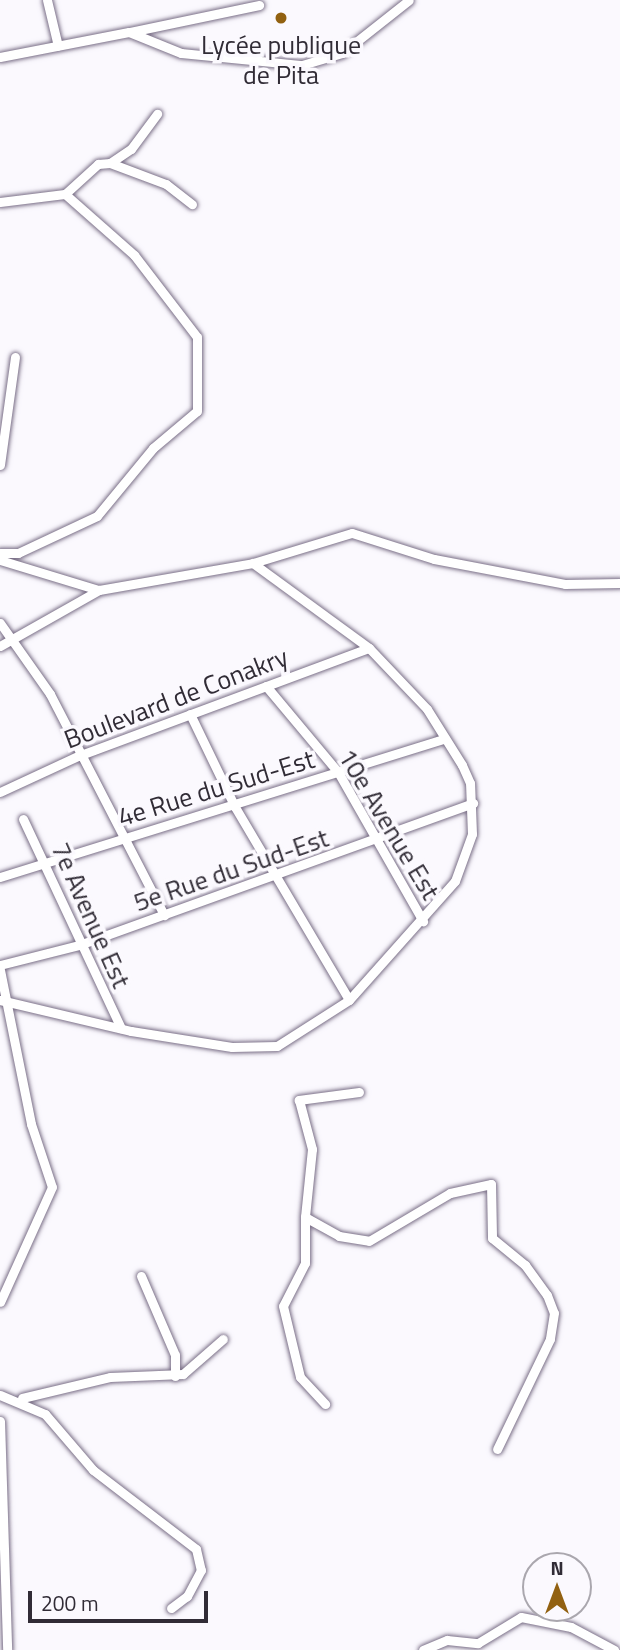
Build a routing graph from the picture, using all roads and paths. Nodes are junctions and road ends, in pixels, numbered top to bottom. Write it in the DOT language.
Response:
graph roads {
  1 [pos="47,0"];
  2 [pos="410,0"];
  3 [pos="259,5"];
  4 [pos="129,32"];
  5 [pos="58,46"];
  6 [pos="0,57"];
  7 [pos="157,114"];
  8 [pos="110,163"];
  9 [pos="65,194"];
  10 [pos="0,202"];
  11 [pos="192,204"];
  12 [pos="15,356"];
  13 [pos="0,465"];
  14 [pos="0,553"];
  15 [pos="0,560"];
  16 [pos="253,563"];
  17 [pos="620,583"];
  18 [pos="99,590"];
  19 [pos="0,623"];
  20 [pos="12,640"];
  21 [pos="0,646"];
  22 [pos="369,648"];
  23 [pos="266,686"];
  24 [pos="190,715"];
  25 [pos="445,738"];
  26 [pos="78,756"];
  27 [pos="338,772"];
  28 [pos="0,792"];
  29 [pos="473,803"];
  30 [pos="235,807"];
  31 [pos="23,819"];
  32 [pos="125,838"];
  33 [pos="374,844"];
  34 [pos="45,864"];
  35 [pos="275,875"];
  36 [pos="0,877"];
  37 [pos="164,915"];
  38 [pos="423,920"];
  39 [pos="79,945"];
  40 [pos="0,965"];
  41 [pos="0,970"];
  42 [pos="349,1000"];
  43 [pos="5,1001"];
  44 [pos="121,1028"];
  45 [pos="359,1092"];
  46 [pos="305,1217"];
  47 [pos="141,1276"];
  48 [pos="0,1302"];
  49 [pos="223,1339"];
  50 [pos="176,1376"];
  51 [pos="5,1396"];
  52 [pos="325,1404"];
  53 [pos="0,1421"];
  54 [pos="497,1449"];
  55 [pos="171,1608"];
  56 [pos="7,1650"];
  57 [pos="423,1650"];
  58 [pos="614,1650"];
  1 -- 5 [label="street"];
  2 -- 4 [label="street"];
  3 -- 4 [label="street"];
  4 -- 5 [label="street"];
  5 -- 6 [label="street"];
  7 -- 8 [label="street"];
  8 -- 9 [label="street"];
  8 -- 11 [label="street"];
  9 -- 10 [label="street"];
  9 -- 14 [label="street"];
  12 -- 13 [label="street"];
  15 -- 18 [label="street"];
  16 -- 17 [label="street"];
  16 -- 18 [label="street"];
  16 -- 22 [label="street"];
  18 -- 20 [label="street"];
  19 -- 20 [label="street"];
  20 -- 21 [label="street"];
  20 -- 26 [label="street"];
  22 -- 23 [label="street, Boulevard de Conakry"];
  22 -- 25 [label="street"];
  23 -- 24 [label="street, Boulevard de Conakry"];
  23 -- 27 [label="street, 10e Avenue Est"];
  24 -- 26 [label="street, Boulevard de Conakry"];
  24 -- 30 [label="street"];
  25 -- 27 [label="street, 4e Rue du Sud-Est"];
  25 -- 29 [label="street"];
  26 -- 28 [label="street, Boulevard de Conakry"];
  26 -- 32 [label="street"];
  27 -- 30 [label="street, 4e Rue du Sud-Est"];
  27 -- 33 [label="street, 10e Avenue Est"];
  29 -- 33 [label="street, 5e Rue du Sud-Est"];
  29 -- 38 [label="street"];
  30 -- 32 [label="street, 4e Rue du Sud-Est"];
  30 -- 35 [label="street"];
  31 -- 34 [label="street, 7e Avenue Est"];
  32 -- 34 [label="street, 4e Rue du Sud-Est"];
  32 -- 37 [label="street"];
  33 -- 35 [label="street, 5e Rue du Sud-Est"];
  33 -- 38 [label="street, 10e Avenue Est"];
  34 -- 36 [label="street, 4e Rue du Sud-Est"];
  34 -- 39 [label="street, 7e Avenue Est"];
  35 -- 37 [label="street, 5e Rue du Sud-Est"];
  35 -- 42 [label="street"];
  37 -- 39 [label="street, 5e Rue du Sud-Est"];
  38 -- 42 [label="street"];
  39 -- 40 [label="street, 5e Rue du Sud-Est"];
  39 -- 44 [label="street, 7e Avenue Est"];
  41 -- 43 [label="street"];
  42 -- 44 [label="street"];
  43 -- 44 [label="street"];
  43 -- 48 [label="street"];
  45 -- 46 [label="street"];
  46 -- 52 [label="street"];
  46 -- 54 [label="street"];
  47 -- 50 [label="street"];
  49 -- 50 [label="street"];
  50 -- 51 [label="street"];
  51 -- 55 [label="street"];
  53 -- 56 [label="street"];
  57 -- 58 [label="street"];
}
